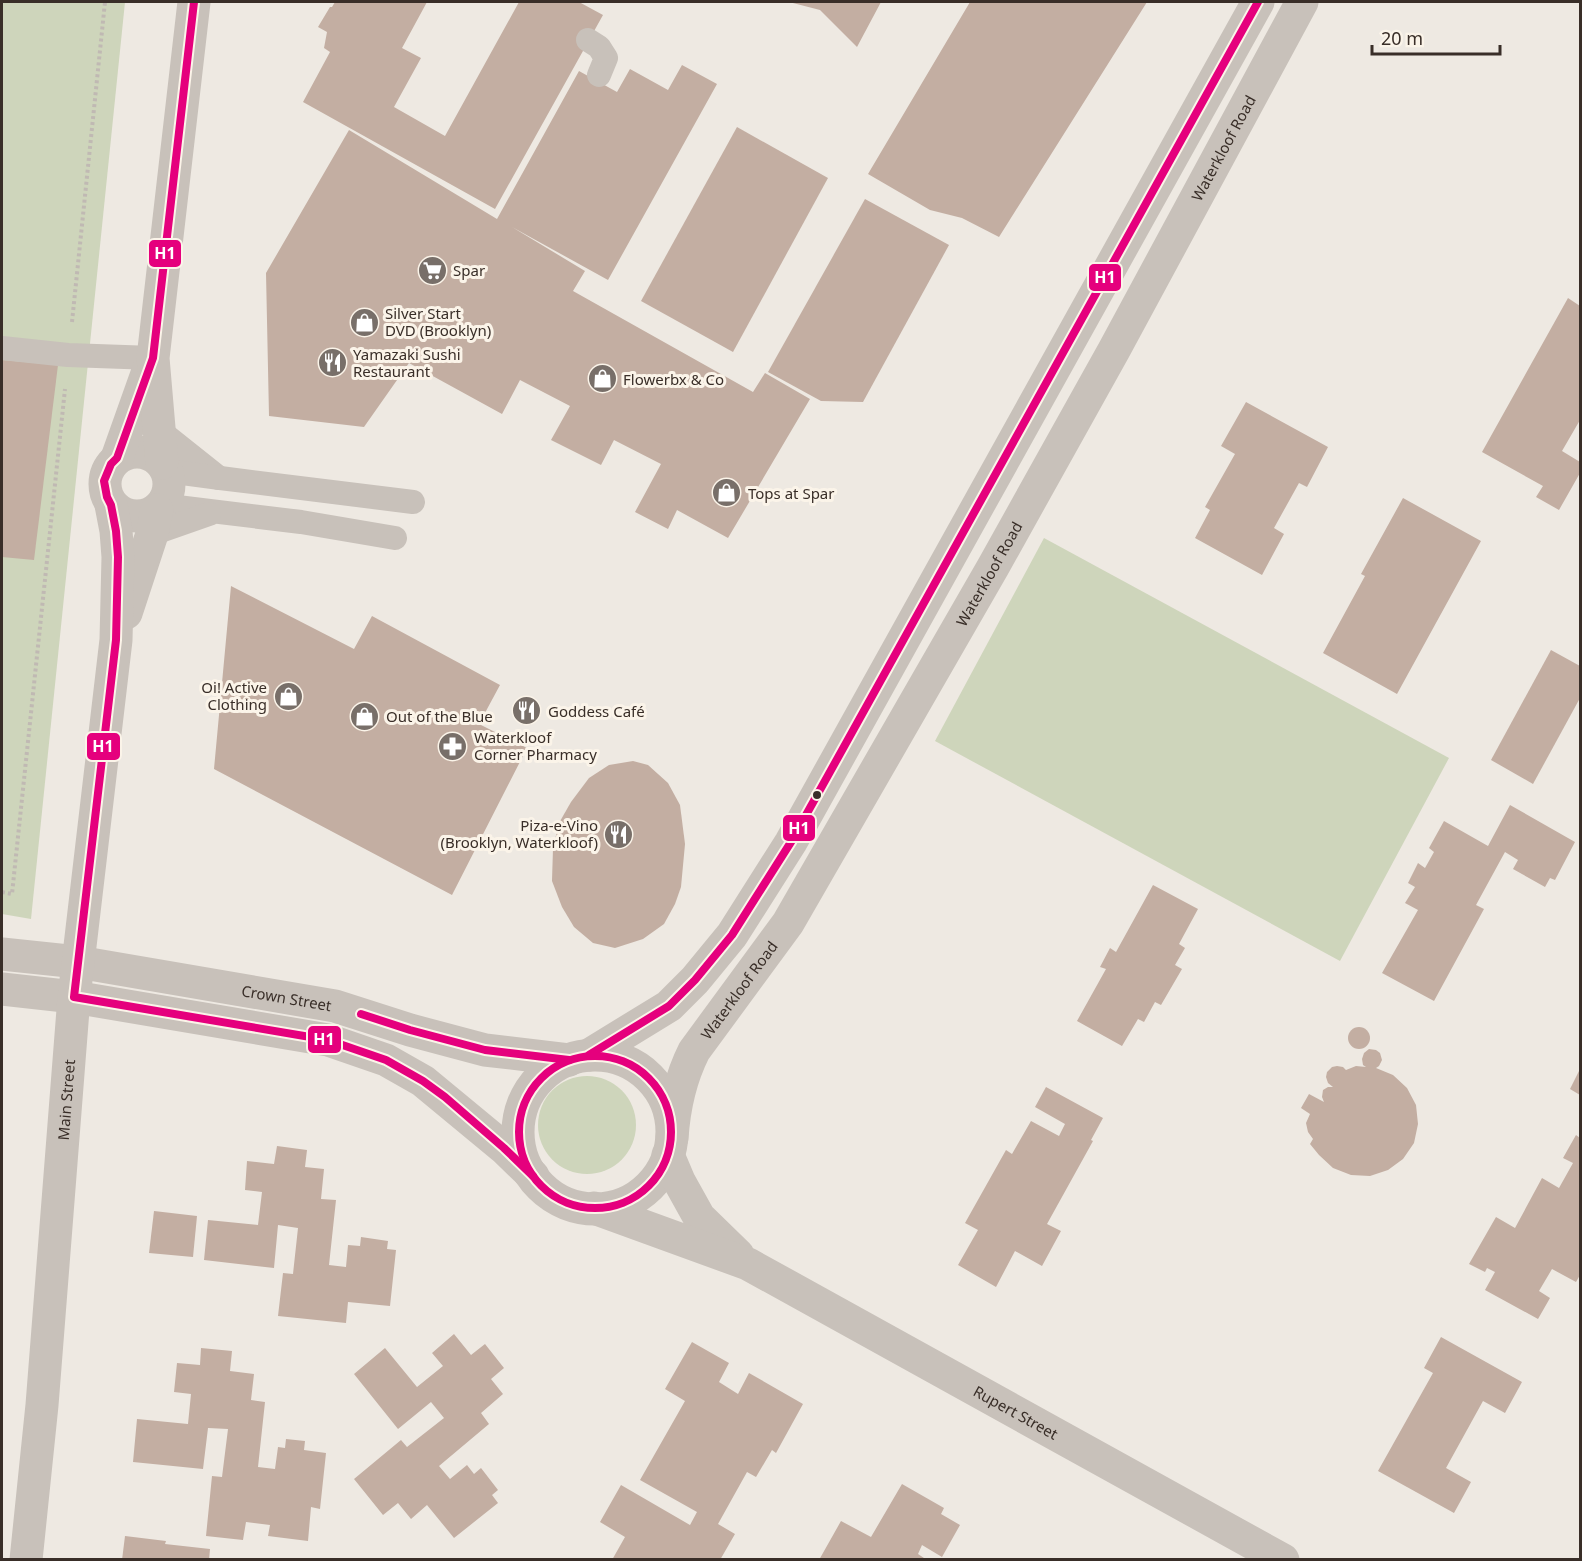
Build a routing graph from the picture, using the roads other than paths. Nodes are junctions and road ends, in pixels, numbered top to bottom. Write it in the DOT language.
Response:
graph roads {
  1 [pos="194,2"];
  2 [pos="1258,2"];
  3 [pos="1302,2"];
  4 [pos="588,40"];
  5 [pos="599,75"];
  6 [pos="1074,331"];
  7 [pos="2,348"];
  8 [pos="1114,350"];
  9 [pos="153,358"];
  10 [pos="159,431"];
  11 [pos="117,458"];
  12 [pos="165,467"];
  13 [pos="220,478"];
  14 [pos="412,502"];
  15 [pos="111,505"];
  16 [pos="157,516"];
  17 [pos="395,538"];
  18 [pos="116,640"];
  19 [pos="2,954"];
  20 [pos="78,962"];
  21 [pos="2,989"];
  22 [pos="74,997"];
  23 [pos="579,1058"];
  24 [pos="670,1147"];
  25 [pos="533,1176"];
  26 [pos="594,1208"];
  27 [pos="748,1264"];
  28 [pos="26,1560"];
  29 [pos="1283,1560"];
  1 -- 9 [label="street"];
  2 -- 6 [label="street"];
  3 -- 8 [label="street, Waterkloof Road"];
  4 -- 5 [label="lane"];
  6 -- 8 [label="street"];
  6 -- 23 [label="street"];
  7 -- 9 [label="lane"];
  8 -- 24 [label="street, Waterkloof Road"];
  9 -- 10 [label="street"];
  9 -- 11 [label="street"];
  10 -- 12 [label="street"];
  10 -- 13 [label="lane"];
  11 -- 12 [label="street"];
  11 -- 15 [label="street"];
  12 -- 13 [label="lane"];
  12 -- 16 [label="street"];
  13 -- 14 [label="lane"];
  15 -- 16 [label="street"];
  15 -- 18 [label="street, Main Street"];
  16 -- 17 [label="lane"];
  16 -- 18 [label="street, Main Street"];
  18 -- 20 [label="street, Main Street"];
  19 -- 20 [label="street, Crown Street"];
  20 -- 22 [label="street, Main Street"];
  20 -- 23 [label="street, Crown Street"];
  21 -- 22 [label="street"];
  22 -- 25 [label="street"];
  22 -- 28 [label="street, Main Street"];
  23 -- 24 [label="street"];
  23 -- 25 [label="street"];
  24 -- 26 [label="street"];
  24 -- 27 [label="street, Rupert Street"];
  25 -- 26 [label="street"];
  26 -- 27 [label="street, Rupert Street"];
  27 -- 29 [label="street, Rupert Street"];
}
